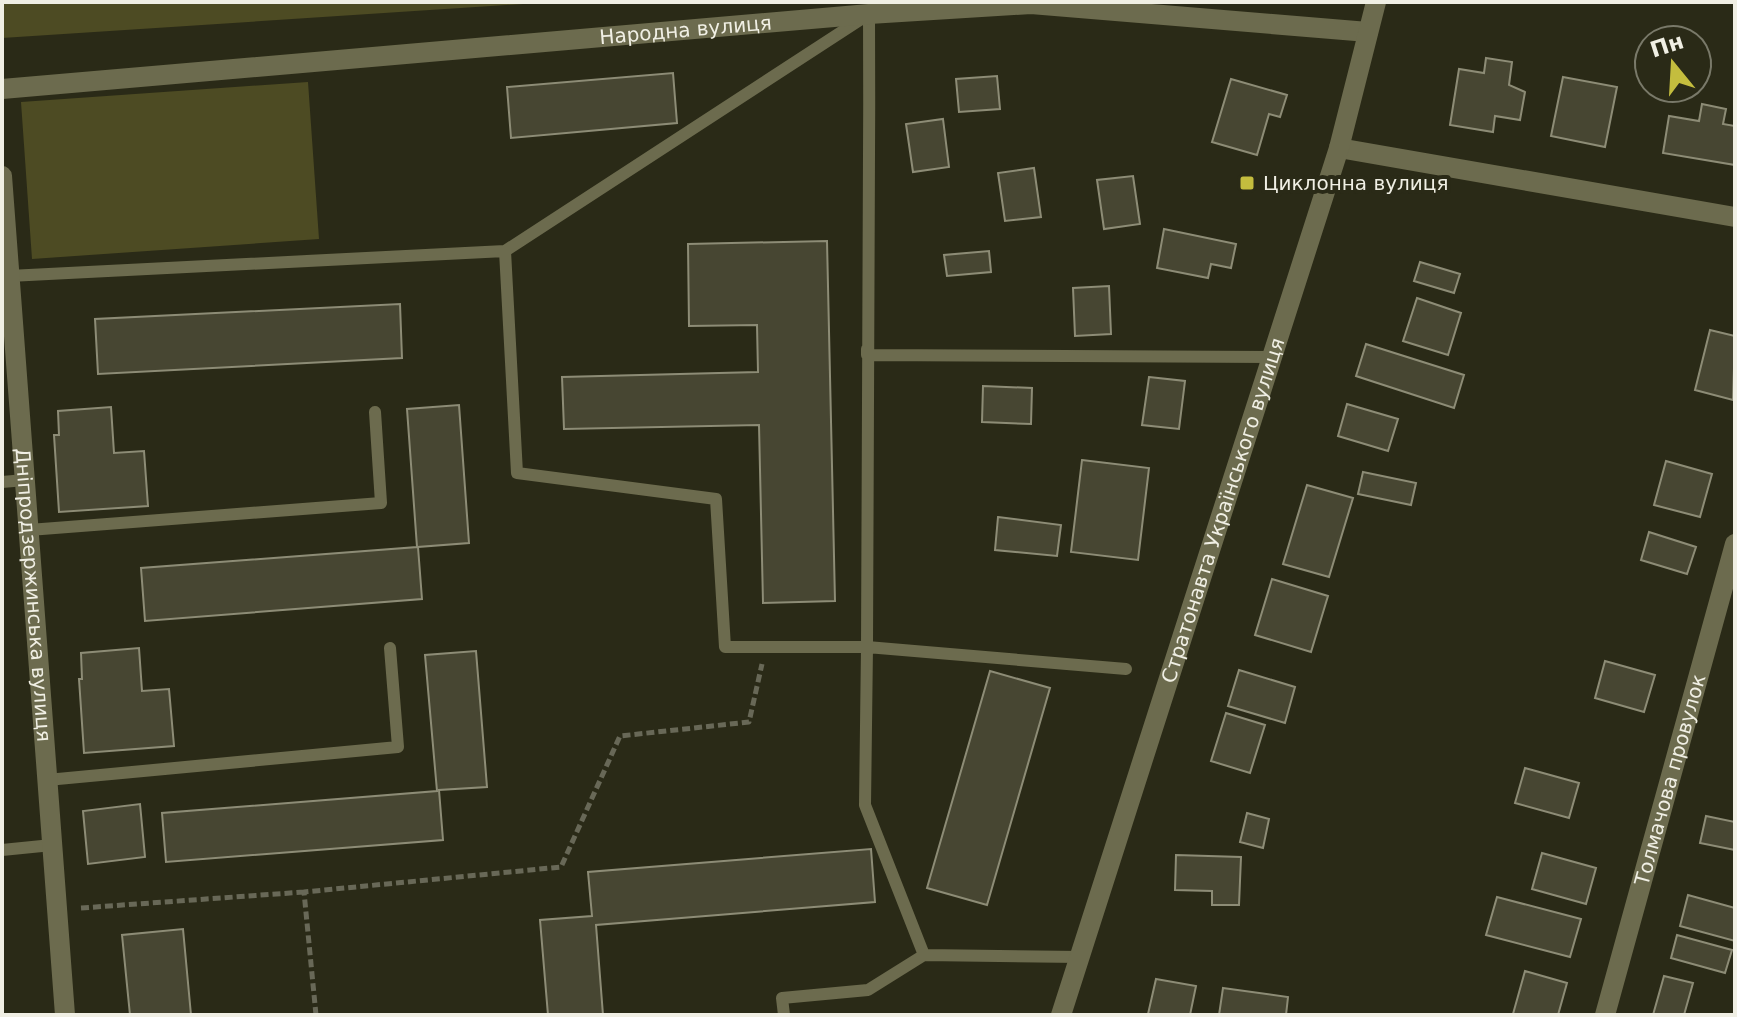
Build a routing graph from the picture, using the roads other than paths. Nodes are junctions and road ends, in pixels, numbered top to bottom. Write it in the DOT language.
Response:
graph roads {
  1 [pos="1376,2"];
  2 [pos="869,14"];
  3 [pos="1368,32"];
  4 [pos="2,89"];
  5 [pos="1339,148"];
  6 [pos="2,176"];
  7 [pos="1735,217"];
  8 [pos="505,251"];
  9 [pos="9,276"];
  10 [pos="867,355"];
  11 [pos="1271,357"];
  12 [pos="9,368"];
  13 [pos="375,412"];
  14 [pos="25,480"];
  15 [pos="2,482"];
  16 [pos="29,530"];
  17 [pos="1735,544"];
  18 [pos="867,647"];
  19 [pos="390,648"];
  20 [pos="1126,669"];
  21 [pos="47,780"];
  22 [pos="52,845"];
  23 [pos="2,850"];
  24 [pos="924,955"];
  25 [pos="1081,957"];
  26 [pos="65,1015"];
  27 [pos="784,1015"];
  28 [pos="1061,1015"];
  29 [pos="1605,1015"];
  1 -- 3 [label="street, Стратонавта Українського вулиця"];
  2 -- 3 [label="street, Народна вулиця"];
  2 -- 4 [label="street, Народна вулиця"];
  2 -- 8 [label="lane"];
  2 -- 10 [label="lane"];
  3 -- 5 [label="street, Стратонавта Українського вулиця"];
  5 -- 7 [label="street"];
  5 -- 11 [label="street, Стратонавта Українського вулиця"];
  6 -- 9 [label="street, Дніпродзержинська вулиця"];
  8 -- 9 [label="lane"];
  8 -- 18 [label="lane"];
  9 -- 12 [label="street, Дніпродзержинська вулиця"];
  10 -- 11 [label="lane"];
  10 -- 18 [label="lane"];
  11 -- 25 [label="street, Стратонавта Українського вулиця"];
  12 -- 14 [label="street, Дніпродзержинська вулиця"];
  13 -- 16 [label="lane"];
  14 -- 15 [label="lane"];
  14 -- 16 [label="street, Дніпродзержинська вулиця"];
  16 -- 21 [label="street, Дніпродзержинська вулиця"];
  17 -- 29 [label="street, Толмачова провулок"];
  18 -- 20 [label="lane"];
  18 -- 24 [label="lane"];
  19 -- 21 [label="lane"];
  21 -- 22 [label="street, Дніпродзержинська вулиця"];
  22 -- 23 [label="lane"];
  22 -- 26 [label="street, Дніпродзержинська вулиця"];
  24 -- 25 [label="lane"];
  24 -- 27 [label="lane"];
  25 -- 28 [label="street, Стратонавта Українського вулиця"];
}
